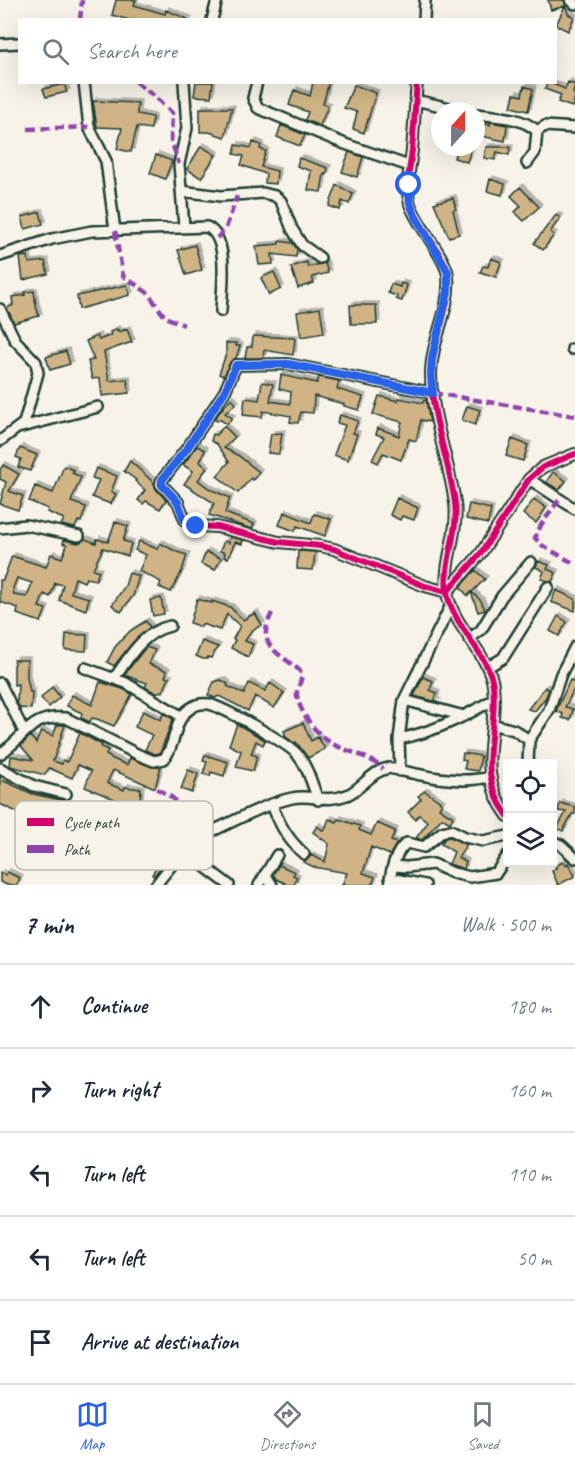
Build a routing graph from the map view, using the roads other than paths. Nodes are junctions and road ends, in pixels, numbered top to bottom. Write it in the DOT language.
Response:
graph roads {
  1 [pos="217,0"];
  2 [pos="425,0"];
  3 [pos="571,0"];
  4 [pos="575,4"];
  5 [pos="212,18"];
  6 [pos="424,18"];
  7 [pos="18,43"];
  8 [pos="0,44"];
  9 [pos="84,84"];
  10 [pos="184,84"];
  11 [pos="256,84"];
  12 [pos="417,84"];
  13 [pos="415,100"];
  14 [pos="431,104"];
  15 [pos="485,115"];
  16 [pos="575,128"];
  17 [pos="537,131"];
  18 [pos="527,163"];
  19 [pos="409,166"];
  20 [pos="181,191"];
  21 [pos="184,227"];
  22 [pos="115,231"];
  23 [pos="0,256"];
  24 [pos="320,258"];
  25 [pos="0,309"];
  26 [pos="221,311"];
  27 [pos="433,393"];
  28 [pos="98,407"];
  29 [pos="18,428"];
  30 [pos="0,441"];
  31 [pos="575,454"];
  32 [pos="529,479"];
  33 [pos="575,509"];
  34 [pos="0,528"];
  35 [pos="79,536"];
  36 [pos="531,562"];
  37 [pos="548,587"];
  38 [pos="447,592"];
  39 [pos="451,604"];
  40 [pos="170,626"];
  41 [pos="470,639"];
  42 [pos="575,647"];
  43 [pos="488,667"];
  44 [pos="86,668"];
  45 [pos="115,677"];
  46 [pos="0,683"];
  47 [pos="495,699"];
  48 [pos="404,700"];
  49 [pos="181,716"];
  50 [pos="464,716"];
  51 [pos="492,724"];
  52 [pos="24,732"];
  53 [pos="399,739"];
  54 [pos="529,740"];
  55 [pos="0,753"];
  56 [pos="528,759"];
  57 [pos="0,768"];
  58 [pos="400,771"];
  59 [pos="490,777"];
  60 [pos="66,794"];
  61 [pos="318,800"];
  62 [pos="272,805"];
  63 [pos="505,813"];
  64 [pos="213,831"];
  65 [pos="503,837"];
  66 [pos="557,843"];
  67 [pos="304,854"];
  68 [pos="278,855"];
  69 [pos="575,858"];
  70 [pos="503,862"];
  71 [pos="394,866"];
  72 [pos="168,870"];
  73 [pos="209,870"];
  74 [pos="265,874"];
  75 [pos="391,881"];
  76 [pos="156,885"];
  77 [pos="229,885"];
  78 [pos="260,885"];
  79 [pos="272,885"];
  80 [pos="425,885"];
  1 -- 5 [label="street"];
  2 -- 6 [label="street"];
  3 -- 4 [label="street"];
  7 -- 8 [label="street"];
  9 -- 22 [label="street"];
  10 -- 20 [label="street"];
  11 -- 19 [label="street"];
  12 -- 13 [label="street"];
  13 -- 14 [label="street"];
  13 -- 19 [label="street"];
  15 -- 17 [label="street"];
  16 -- 17 [label="street"];
  17 -- 18 [label="street"];
  19 -- 27 [label="street"];
  20 -- 21 [label="street"];
  20 -- 24 [label="street"];
  21 -- 22 [label="street"];
  21 -- 26 [label="street"];
  22 -- 23 [label="street"];
  25 -- 29 [label="street"];
  27 -- 38 [label="street"];
  27 -- 38 [label="street"];
  28 -- 29 [label="street"];
  29 -- 30 [label="street"];
  31 -- 32 [label="street"];
  32 -- 33 [label="street"];
  32 -- 38 [label="street"];
  34 -- 35 [label="street"];
  36 -- 41 [label="street"];
  37 -- 43 [label="street"];
  38 -- 39 [label="street"];
  39 -- 41 [label="street"];
  39 -- 48 [label="street"];
  40 -- 45 [label="street"];
  41 -- 43 [label="street"];
  42 -- 54 [label="street"];
  43 -- 47 [label="street"];
  44 -- 45 [label="street"];
  45 -- 49 [label="street"];
  46 -- 52 [label="street"];
  47 -- 50 [label="street"];
  47 -- 51 [label="street"];
  48 -- 50 [label="street"];
  48 -- 53 [label="street"];
  49 -- 52 [label="street"];
  49 -- 61 [label="street"];
  50 -- 53 [label="street"];
  51 -- 54 [label="street"];
  51 -- 59 [label="street"];
  52 -- 55 [label="street"];
  53 -- 58 [label="street"];
  54 -- 56 [label="street"];
  57 -- 60 [label="street"];
  58 -- 59 [label="street"];
  58 -- 61 [label="street"];
  59 -- 63 [label="street"];
  61 -- 62 [label="street"];
  62 -- 64 [label="street"];
  62 -- 67 [label="street"];
  65 -- 71 [label="street"];
  66 -- 69 [label="street"];
  68 -- 74 [label="street"];
  70 -- 71 [label="street"];
  71 -- 75 [label="street"];
  72 -- 76 [label="street"];
  73 -- 77 [label="street"];
  74 -- 78 [label="street"];
  74 -- 79 [label="street"];
  75 -- 80 [label="street"];
}
